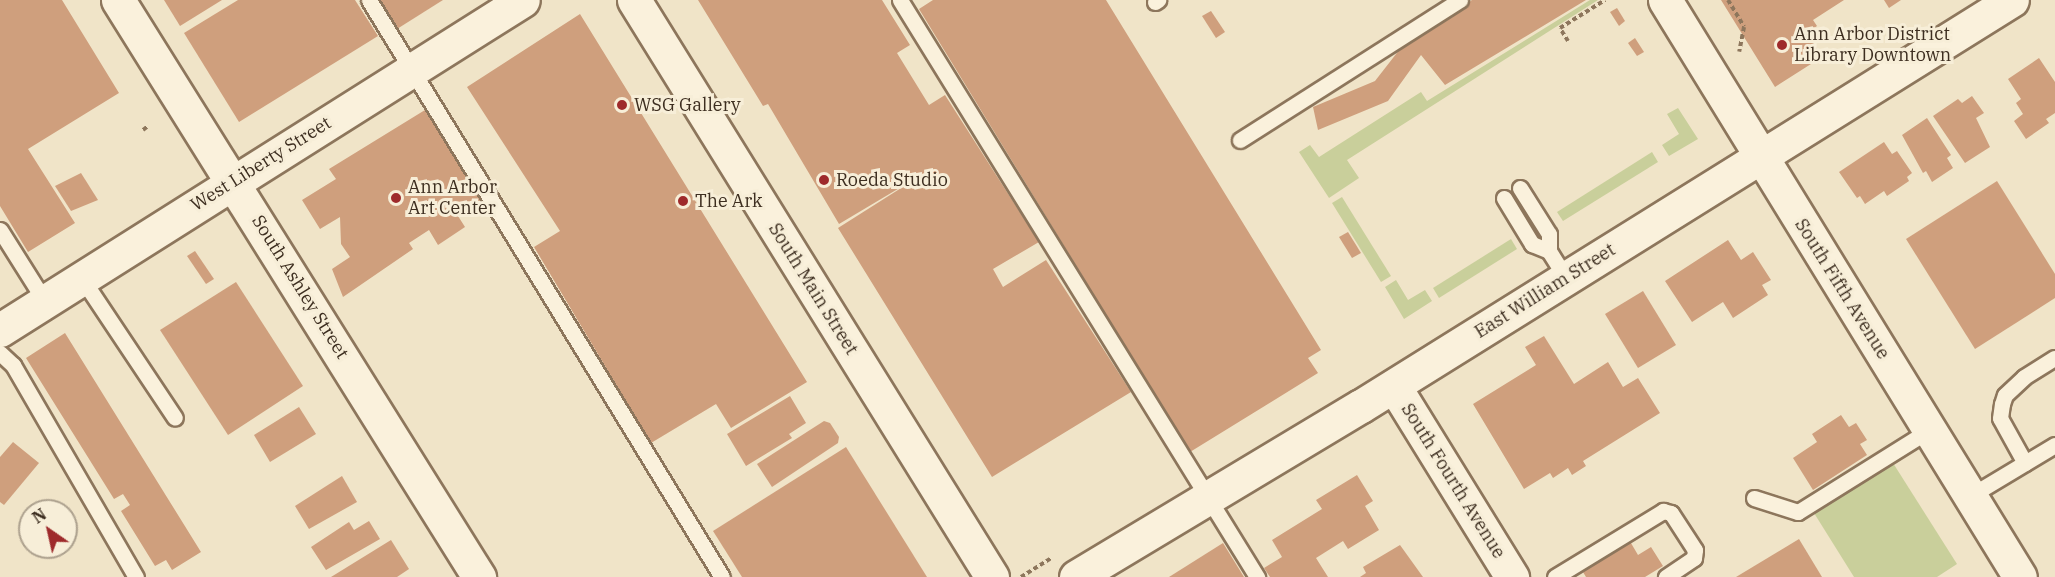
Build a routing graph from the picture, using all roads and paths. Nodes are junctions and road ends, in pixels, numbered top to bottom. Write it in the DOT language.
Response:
graph roads {
  1 [pos="118,0"];
  2 [pos="369,0"];
  3 [pos="523,0"];
  4 [pos="634,0"];
  5 [pos="900,0"];
  6 [pos="1460,0"];
  7 [pos="1605,0"];
  8 [pos="1665,0"];
  9 [pos="1728,0"];
  10 [pos="2012,0"];
  11 [pos="1568,41"];
  12 [pos="1739,52"];
  13 [pos="412,69"];
  14 [pos="148,126"];
  15 [pos="143,130"];
  16 [pos="1240,140"];
  17 [pos="1761,156"];
  18 [pos="234,180"];
  19 [pos="1520,188"];
  20 [pos="1504,198"];
  21 [pos="0,230"];
  22 [pos="1558,265"];
  23 [pos="81,277"];
  24 [pos="44,300"];
  25 [pos="0,330"];
  26 [pos="0,352"];
  27 [pos="2055,358"];
  28 [pos="1394,386"];
  29 [pos="175,418"];
  30 [pos="1929,430"];
  31 [pos="2055,445"];
  32 [pos="2025,463"];
  33 [pos="1970,496"];
  34 [pos="1208,498"];
  35 [pos="1754,498"];
  36 [pos="136,577"];
  37 [pos="479,577"];
  38 [pos="722,577"];
  39 [pos="992,577"];
  40 [pos="1076,577"];
  41 [pos="1257,577"];
  42 [pos="1512,577"];
  43 [pos="1555,577"];
  44 [pos="1666,577"];
  45 [pos="2020,577"];
  1 -- 18 [label="street, South Ashley Street"];
  2 -- 13 [label="lane"];
  3 -- 13 [label="street, West Liberty Street"];
  4 -- 39 [label="street, South Main Street"];
  5 -- 34 [label="lane"];
  6 -- 16 [label="lane"];
  7 -- 11 [label="path"];
  8 -- 17 [label="street, South Fifth Avenue"];
  9 -- 12 [label="path"];
  10 -- 17 [label="street, East William Street"];
  13 -- 18 [label="street, West Liberty Street"];
  13 -- 38 [label="lane"];
  14 -- 15 [label="path"];
  17 -- 22 [label="street, East William Street"];
  17 -- 30 [label="street, South Fifth Avenue"];
  18 -- 23 [label="street, West Liberty Street"];
  18 -- 37 [label="street, South Ashley Street"];
  19 -- 22 [label="lane"];
  20 -- 22 [label="lane"];
  21 -- 24 [label="lane"];
  22 -- 28 [label="street, East William Street"];
  23 -- 24 [label="street, West Liberty Street"];
  23 -- 29 [label="lane"];
  24 -- 25 [label="street, West Liberty Street"];
  26 -- 36 [label="lane"];
  27 -- 32 [label="lane"];
  28 -- 34 [label="street, East William Street"];
  28 -- 42 [label="street, South Fourth Avenue"];
  30 -- 33 [label="street, South Fifth Avenue"];
  30 -- 35 [label="lane"];
  31 -- 32 [label="lane"];
  32 -- 33 [label="lane"];
  33 -- 45 [label="street, South Fifth Avenue"];
  34 -- 40 [label="street, East William Street"];
  34 -- 41 [label="lane"];
  43 -- 44 [label="lane"];
}
